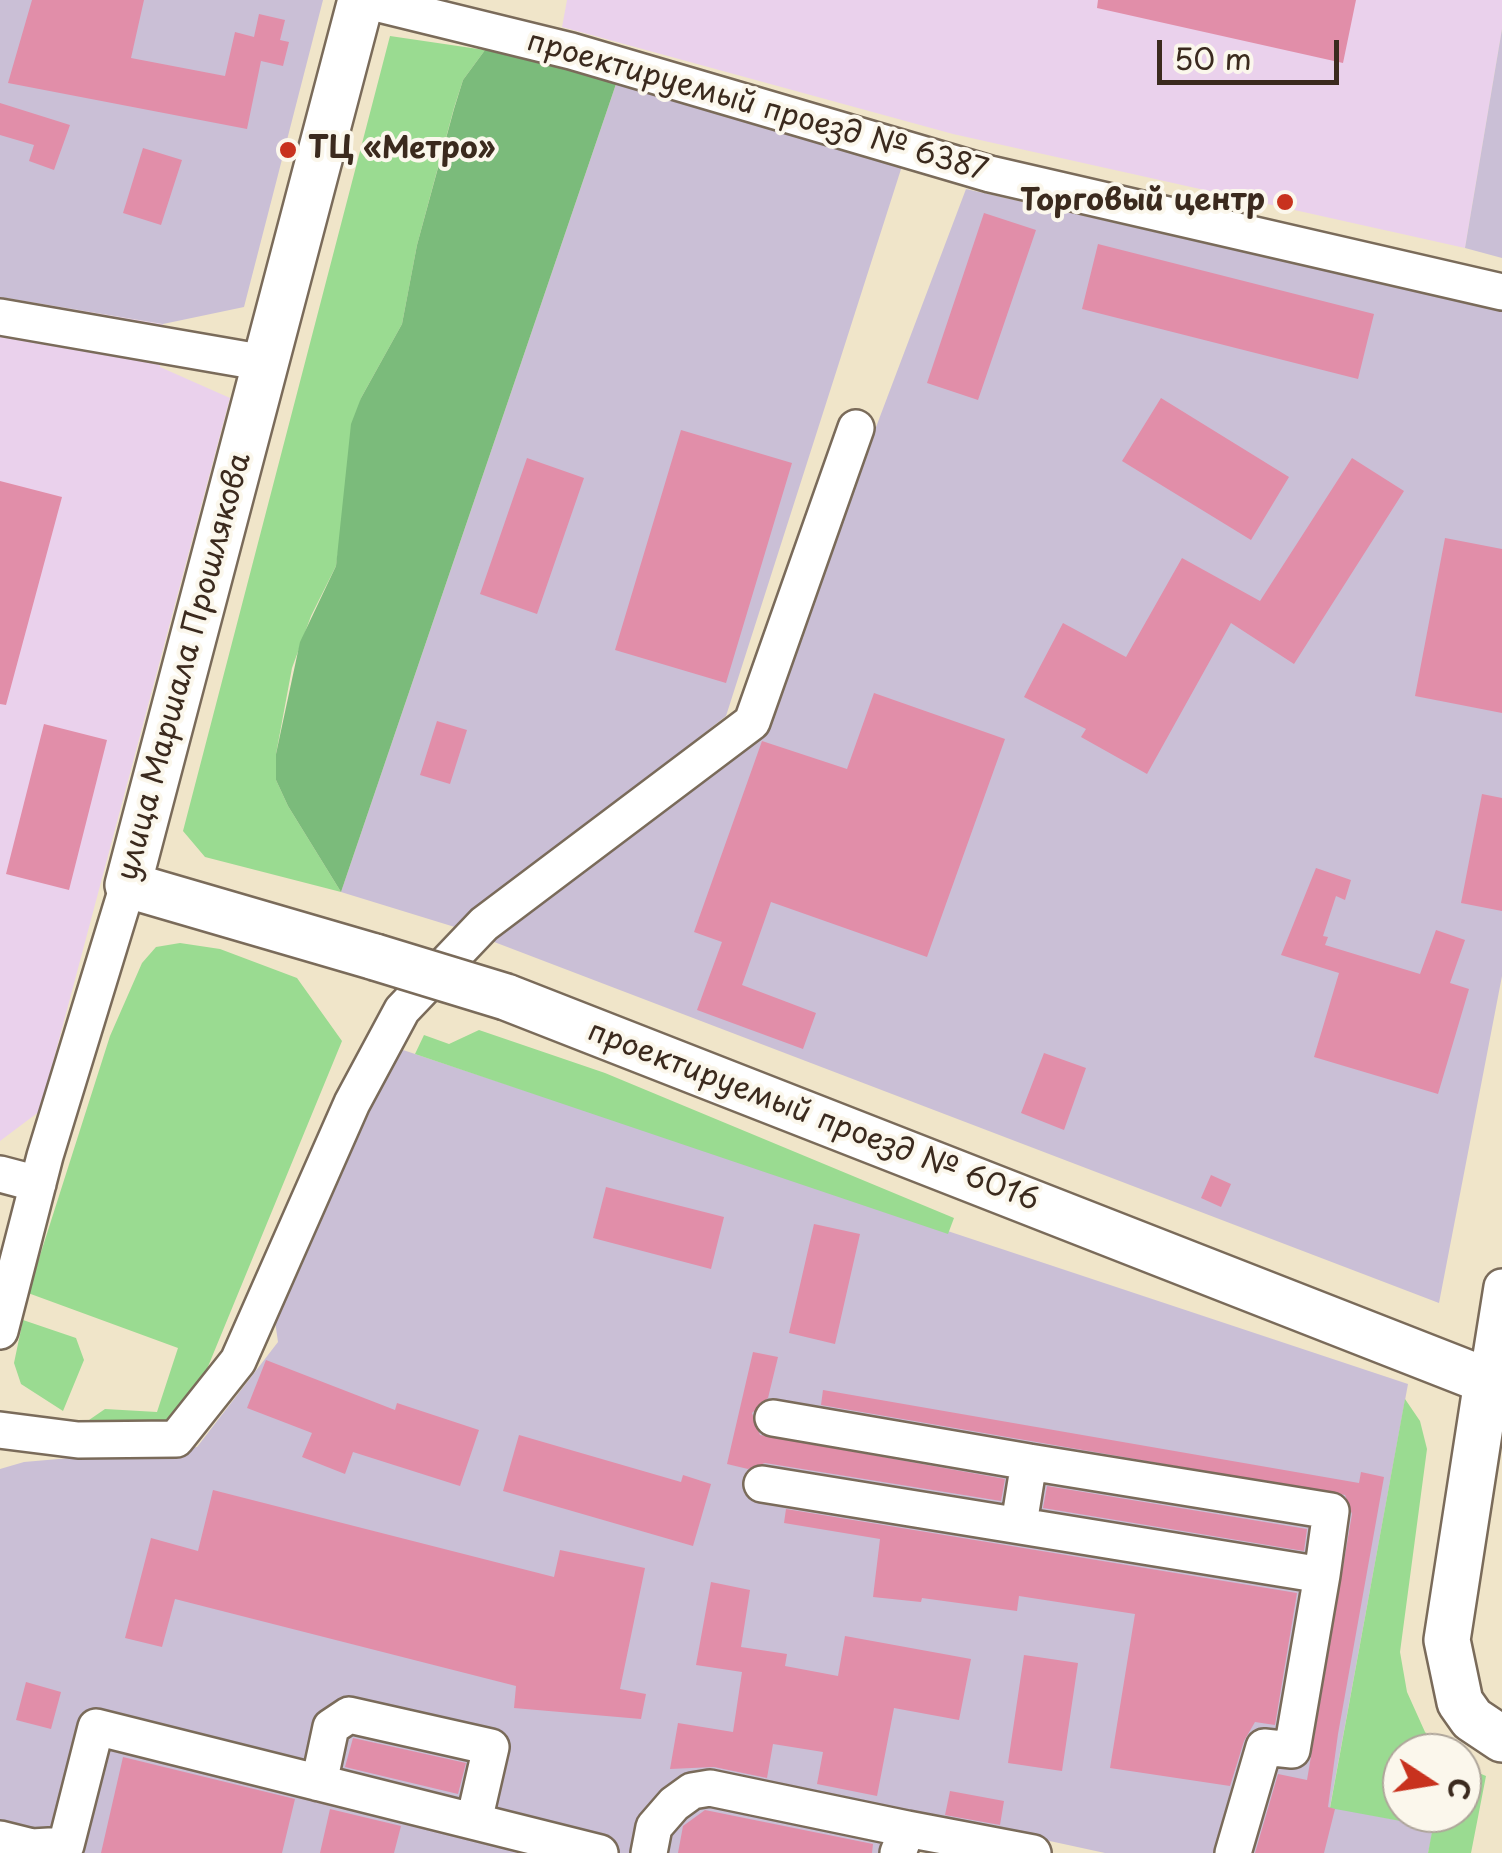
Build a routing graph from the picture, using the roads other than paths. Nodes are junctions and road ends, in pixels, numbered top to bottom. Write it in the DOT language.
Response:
graph roads {
  1 [pos="362,0"];
  2 [pos="1502,292"];
  3 [pos="0,317"];
  4 [pos="265,363"];
  5 [pos="856,428"];
  6 [pos="128,884"];
  7 [pos="0,1174"];
  8 [pos="38,1184"];
  9 [pos="1502,1287"];
  10 [pos="0,1332"];
  11 [pos="1487,1381"];
  12 [pos="774,1418"];
  13 [pos="0,1430"];
  14 [pos="1029,1462"];
  15 [pos="762,1484"];
  16 [pos="1019,1524"];
  17 [pos="1322,1575"];
  18 [pos="1502,1738"];
  19 [pos="319,1783"];
  20 [pos="474,1821"];
  21 [pos="0,1839"];
  22 [pos="902,1841"];
  23 [pos="600,1853"];
  24 [pos="648,1853"];
  25 [pos="1033,1853"];
  26 [pos="1233,1853"];
  1 -- 2 [label="street, проектируемый проезд № 6387"];
  1 -- 4 [label="main road, улица Маршала Прошлякова"];
  3 -- 4 [label="street"];
  4 -- 6 [label="main road, улица Маршала Прошлякова"];
  5 -- 13 [label="street"];
  6 -- 8 [label="street, улица Маршала Прошлякова"];
  6 -- 11 [label="main road, проектируемый проезд № 6016, bridge"];
  7 -- 8 [label="street"];
  8 -- 10 [label="street, улица Маршала Прошлякова"];
  9 -- 11 [label="street"];
  11 -- 18 [label="main road"];
  12 -- 14 [label="street"];
  14 -- 16 [label="street"];
  14 -- 17 [label="street"];
  15 -- 16 [label="street"];
  16 -- 17 [label="street"];
  17 -- 26 [label="street"];
  19 -- 20 [label="street"];
  19 -- 20 [label="street"];
  19 -- 21 [label="street"];
  20 -- 23 [label="street"];
  22 -- 24 [label="street"];
  22 -- 25 [label="street"];
}
